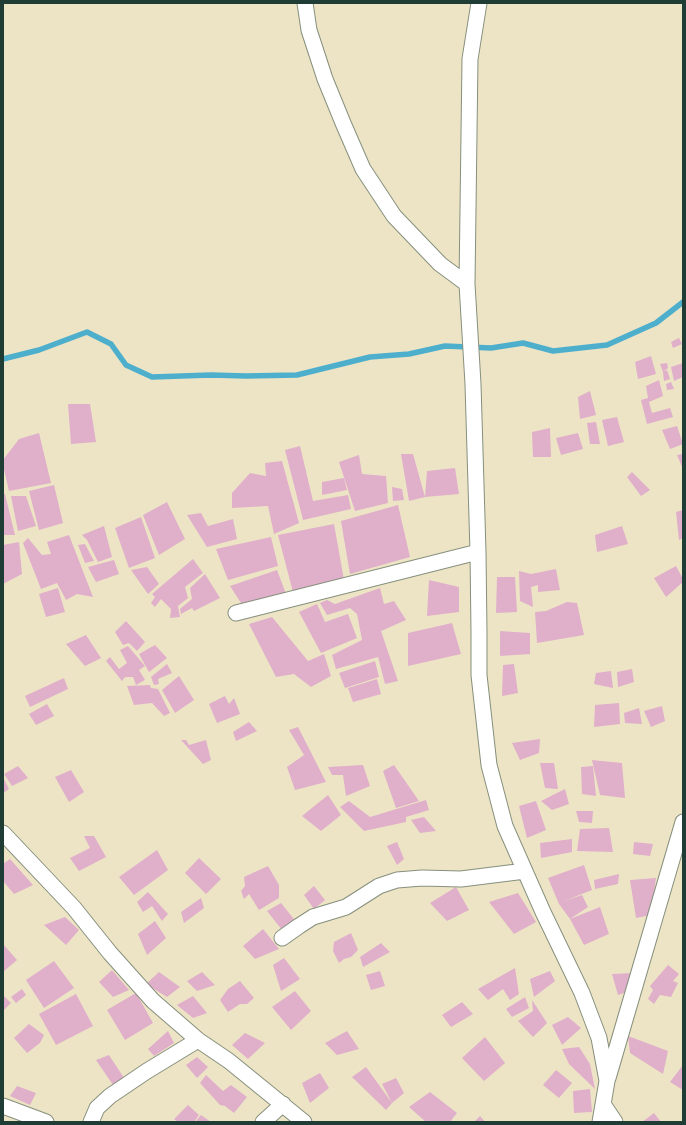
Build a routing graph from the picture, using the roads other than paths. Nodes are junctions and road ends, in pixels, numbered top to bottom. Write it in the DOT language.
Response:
graph roads {
  1 [pos="305,3"];
  2 [pos="479,3"];
  3 [pos="467,284"];
  4 [pos="478,552"];
  5 [pos="236,613"];
  6 [pos="683,822"];
  7 [pos="3,833"];
  8 [pos="525,871"];
  9 [pos="282,938"];
  10 [pos="198,1040"];
  11 [pos="607,1081"];
  12 [pos="283,1104"];
  13 [pos="603,1104"];
  14 [pos="3,1106"];
  15 [pos="46,1122"];
  16 [pos="91,1122"];
  17 [pos="263,1122"];
  18 [pos="304,1122"];
  19 [pos="600,1122"];
  20 [pos="615,1122"];
  1 -- 3 [label="street"];
  2 -- 3 [label="street"];
  3 -- 4 [label="street"];
  4 -- 5 [label="street"];
  4 -- 8 [label="street"];
  6 -- 11 [label="street"];
  7 -- 10 [label="street"];
  8 -- 9 [label="street"];
  8 -- 11 [label="street"];
  10 -- 12 [label="street"];
  10 -- 16 [label="street"];
  11 -- 13 [label="street"];
  12 -- 17 [label="street"];
  12 -- 18 [label="street"];
  13 -- 19 [label="street"];
  13 -- 20 [label="street"];
  14 -- 15 [label="street"];
}
